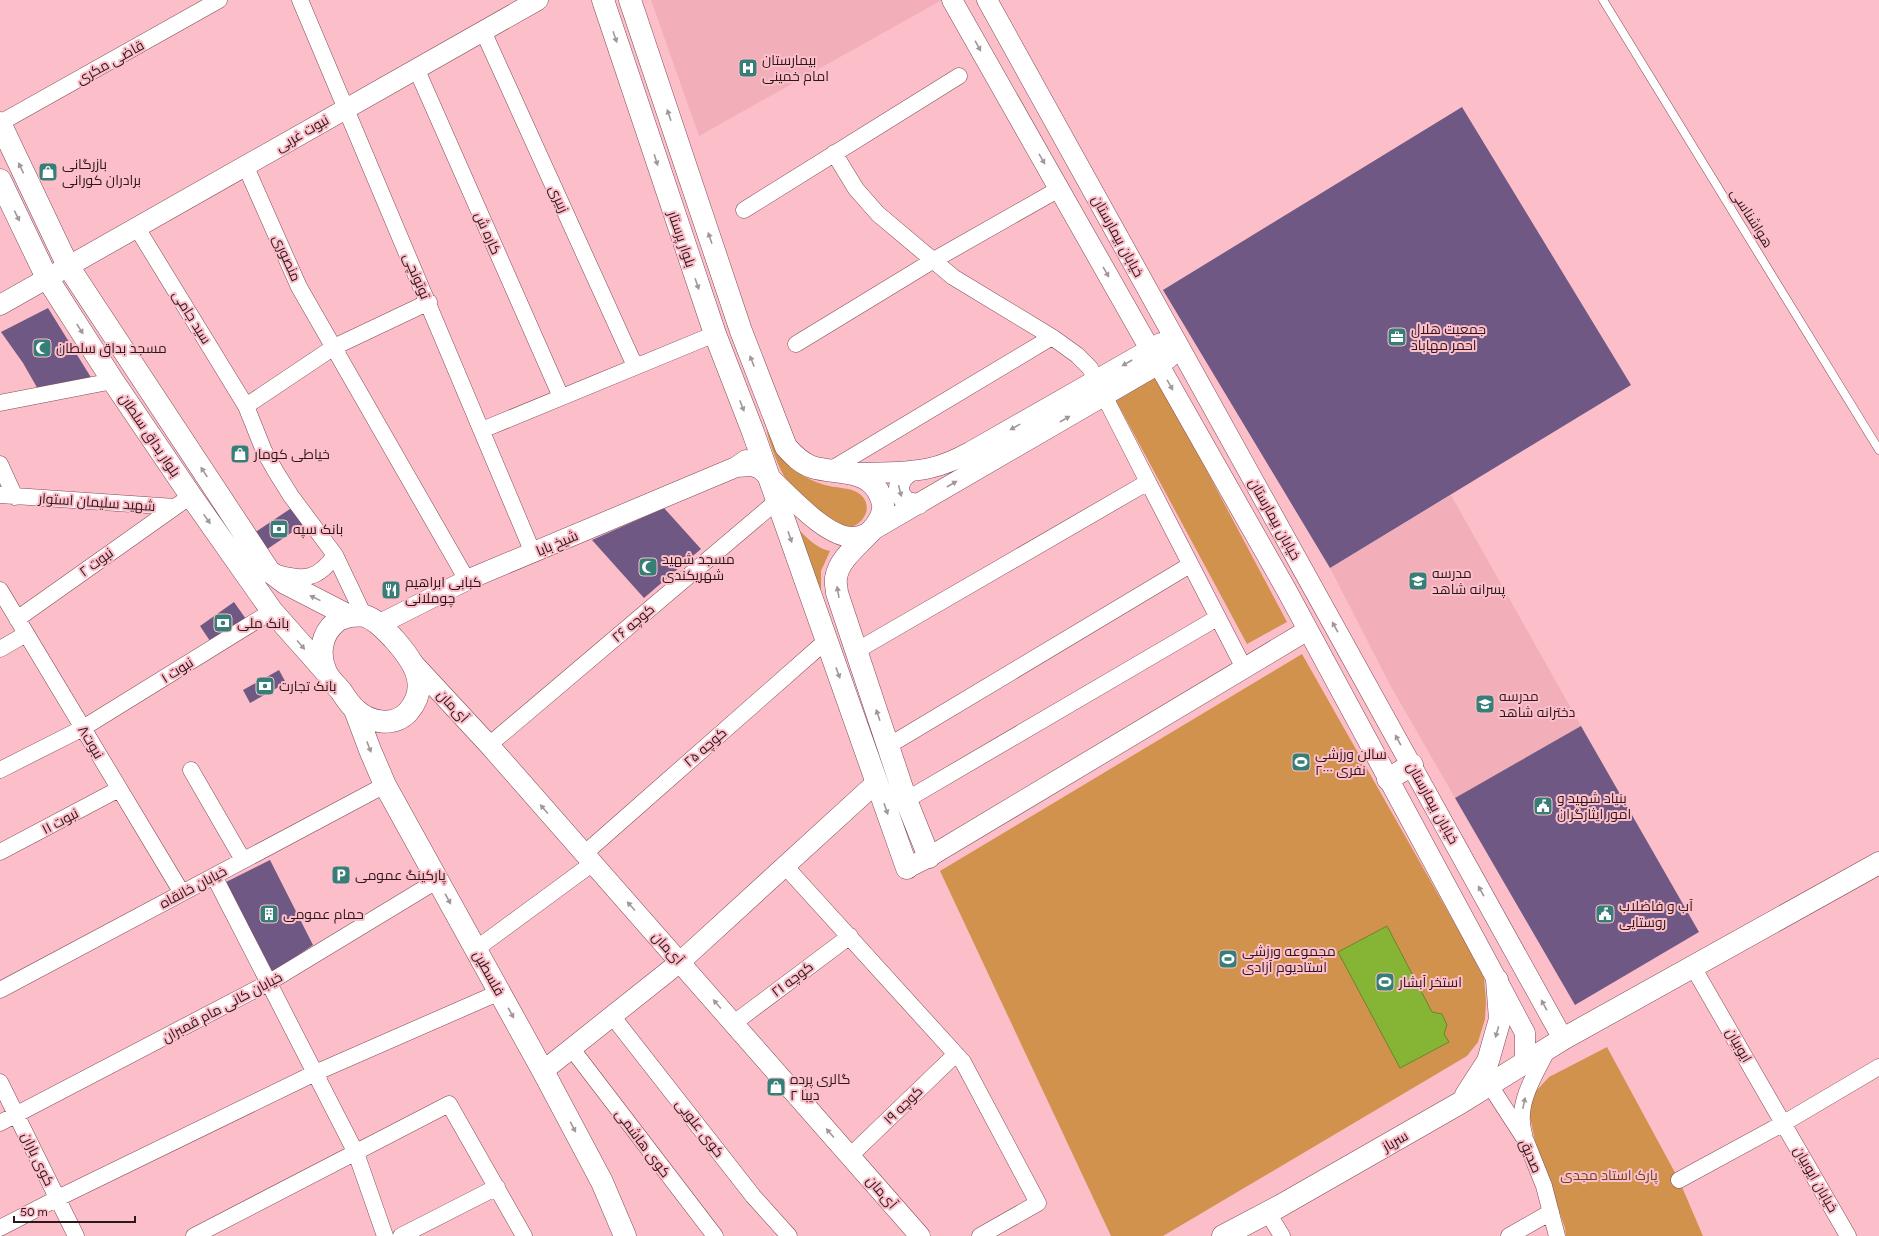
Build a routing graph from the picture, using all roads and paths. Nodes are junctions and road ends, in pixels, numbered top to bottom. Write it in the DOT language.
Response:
graph roads {
  1 [pos="219,0"];
  2 [pos="300,0"];
  3 [pos="538,0"];
  4 [pos="603,0"];
  5 [pos="630,0"];
  6 [pos="952,0"];
  7 [pos="1603,0"];
  8 [pos="989,4"];
  9 [pos="964,22"];
  10 [pos="483,31"];
  11 [pos="416,68"];
  12 [pos="959,76"];
  13 [pos="346,108"];
  14 [pos="0,123"];
  15 [pos="834,153"];
  16 [pos="245,165"];
  17 [pos="0,180"];
  18 [pos="1059,189"];
  19 [pos="744,210"];
  20 [pos="137,228"];
  21 [pos="934,260"];
  22 [pos="68,266"];
  23 [pos="47,278"];
  24 [pos="429,302"];
  25 [pos="0,305"];
  26 [pos="715,334"];
  27 [pos="1052,337"];
  28 [pos="796,344"];
  29 [pos="1178,344"];
  30 [pos="334,347"];
  31 [pos="1154,357"];
  32 [pos="635,366"];
  33 [pos="113,381"];
  34 [pos="1101,388"];
  35 [pos="561,397"];
  36 [pos="0,403"];
  37 [pos="246,406"];
  38 [pos="482,430"];
  39 [pos="752,432"];
  40 [pos="1879,450"];
  41 [pos="0,464"];
  42 [pos="736,467"];
  43 [pos="911,471"];
  44 [pos="840,472"];
  45 [pos="768,475"];
  46 [pos="1148,482"];
  47 [pos="7,496"];
  48 [pos="777,501"];
  49 [pos="183,502"];
  50 [pos="919,504"];
  51 [pos="866,534"];
  52 [pos="533,553"];
  53 [pos="336,555"];
  54 [pos="1190,565"];
  55 [pos="269,571"];
  56 [pos="467,580"];
  57 [pos="0,590"];
  58 [pos="272,611"];
  59 [pos="1217,618"];
  60 [pos="17,619"];
  61 [pos="364,619"];
  62 [pos="1308,630"];
  63 [pos="26,634"];
  64 [pos="827,640"];
  65 [pos="0,649"];
  66 [pos="856,651"];
  67 [pos="413,663"];
  68 [pos="1244,668"];
  69 [pos="326,672"];
  70 [pos="355,710"];
  71 [pos="83,728"];
  72 [pos="488,745"];
  73 [pos="888,746"];
  74 [pos="1412,765"];
  75 [pos="0,770"];
  76 [pos="191,770"];
  77 [pos="897,773"];
  78 [pos="1388,778"];
  79 [pos="877,782"];
  80 [pos="385,785"];
  81 [pos="119,789"];
  82 [pos="906,800"];
  83 [pos="0,852"];
  84 [pos="930,857"];
  85 [pos="588,858"];
  86 [pos="243,860"];
  87 [pos="1879,863"];
  88 [pos="785,866"];
  89 [pos="907,868"];
  90 [pos="214,876"];
  91 [pos="438,880"];
  92 [pos="182,893"];
  93 [pos="850,936"];
  94 [pos="476,948"];
  95 [pos="680,962"];
  96 [pos="1693,967"];
  97 [pos="1498,980"];
  98 [pos="268,983"];
  99 [pos="0,990"];
  100 [pos="500,992"];
  101 [pos="613,1017"];
  102 [pos="734,1023"];
  103 [pos="1556,1043"];
  104 [pos="572,1049"];
  105 [pos="956,1054"];
  106 [pos="1525,1062"];
  107 [pos="1879,1066"];
  108 [pos="544,1071"];
  109 [pos="315,1073"];
  110 [pos="0,1082"];
  111 [pos="1489,1084"];
  112 [pos="1460,1104"];
  113 [pos="16,1114"];
  114 [pos="1784,1122"];
  115 [pos="0,1123"];
  116 [pos="1526,1141"];
  117 [pos="356,1153"];
  118 [pos="850,1156"];
  119 [pos="1679,1180"];
  120 [pos="497,1187"];
  121 [pos="58,1198"];
  122 [pos="1551,1212"];
  123 [pos="1268,1213"];
  124 [pos="0,1228"];
  125 [pos="76,1236"];
  126 [pos="194,1236"];
  127 [pos="385,1236"];
  128 [pos="402,1236"];
  129 [pos="524,1236"];
  130 [pos="626,1236"];
  131 [pos="715,1236"];
  132 [pos="789,1236"];
  133 [pos="920,1236"];
  134 [pos="980,1236"];
  135 [pos="1223,1236"];
  136 [pos="1282,1236"];
  137 [pos="1509,1236"];
  138 [pos="1557,1236"];
  139 [pos="1848,1236"];
  1 -- 14 [label="street, قاضی مکری"];
  2 -- 13 [label="street, توتونچی"];
  3 -- 10 [label="street, نبوت غربی"];
  4 -- 26 [label="main road, بلوار پرستار, one-way"];
  44 -- 5 [label="main road, one-way"];
  6 -- 9 [label="street"];
  7 -- 40 [label="lane, هواشناسی"];
  8 -- 9 [label="street"];
  8 -- 29 [label="street, خیابان بیمارستان"];
  9 -- 18 [label="street, one-way"];
  10 -- 11 [label="street, نبوت غربی"];
  10 -- 32 [label="street, زبیری"];
  11 -- 13 [label="street, نبوت غربی"];
  11 -- 35 [label="street, کاره ش"];
  12 -- 15 [label="street"];
  13 -- 16 [label="street, نبوت غربی"];
  13 -- 24 [label="street, توتونچی"];
  22 -- 14 [label="main road, one-way"];
  15 -- 19 [label="street"];
  15 -- 21 [label="street"];
  16 -- 20 [label="street, نبوت غربی"];
  16 -- 30 [label="street, منصوری"];
  17 -- 23 [label="main road, بلوار بداق سلطان, one-way"];
  18 -- 21 [label="street"];
  18 -- 31 [label="street, one-way"];
  20 -- 22 [label="street, نبوت غربی"];
  20 -- 37 [label="street, سید جامی"];
  21 -- 27 [label="street"];
  21 -- 28 [label="street"];
  22 -- 23 [label="street, نبوت غربی"];
  55 -- 22 [label="main road, one-way"];
  23 -- 25 [label="street, نبوت غربی"];
  23 -- 33 [label="main road, بلوار بداق سلطان, one-way"];
  24 -- 30 [label="street"];
  24 -- 38 [label="street, توتونچی"];
  26 -- 32 [label="street"];
  26 -- 39 [label="main road, بلوار پرستار, one-way"];
  27 -- 34 [label="street"];
  27 -- 44 [label="street"];
  29 -- 31 [label="street"];
  74 -- 29 [label="street, خیابان بیمارستان, one-way"];
  30 -- 37 [label="street"];
  30 -- 56 [label="street, منصوری"];
  31 -- 34 [label="street"];
  31 -- 62 [label="street, one-way"];
  32 -- 35 [label="street"];
  33 -- 36 [label="street"];
  33 -- 49 [label="main road, بلوار بداق سلطان"];
  34 -- 43 [label="street, one-way"];
  34 -- 46 [label="street"];
  50 -- 34 [label="street, one-way"];
  35 -- 38 [label="street"];
  37 -- 53 [label="street, سید جامی"];
  38 -- 52 [label="street, توتونچی"];
  39 -- 42 [label="street"];
  39 -- 45 [label="main road, بلوار پرستار"];
  41 -- 47 [label="street"];
  42 -- 45 [label="street"];
  42 -- 52 [label="street, شیخ بابا"];
  43 -- 44 [label="street"];
  43 -- 50 [label="street, one-way"];
  44 -- 51 [label="main road"];
  45 -- 48 [label="main road, بلوار پرستار"];
  45 -- 51 [label="street"];
  46 -- 54 [label="street"];
  46 -- 66 [label="street"];
  47 -- 49 [label="street, شهید سلیمان استوار"];
  48 -- 64 [label="main road, بلوار پرستار, one-way"];
  48 -- 72 [label="street, کوچه ۲۶"];
  49 -- 58 [label="main road, بلوار بداق سلطان, one-way"];
  49 -- 60 [label="street, نبوت ۲"];
  50 -- 51 [label="street"];
  66 -- 51 [label="main road, one-way"];
  52 -- 56 [label="street, شیخ بابا"];
  53 -- 55 [label="street"];
  53 -- 61 [label="street, سید جامی"];
  54 -- 59 [label="street"];
  54 -- 73 [label="street"];
  61 -- 55 [label="main road, one-way"];
  56 -- 61 [label="street, شیخ بابا"];
  57 -- 60 [label="street, نبوت۸"];
  58 -- 69 [label="main road, بلوار بداق سلطان, one-way"];
  58 -- 71 [label="street, نبوت ۱"];
  59 -- 68 [label="street"];
  59 -- 82 [label="street"];
  60 -- 63 [label="street, نبوت۸"];
  61 -- 67 [label="main road"];
  61 -- 69 [label="main road"];
  62 -- 68 [label="street"];
  62 -- 78 [label="street"];
  63 -- 65 [label="street"];
  63 -- 71 [label="street, نبوت۸"];
  64 -- 79 [label="main road, بلوار پرستار, one-way"];
  64 -- 85 [label="street, کوچه ۲۵"];
  73 -- 66 [label="main road, one-way"];
  67 -- 70 [label="main road"];
  67 -- 72 [label="street, آی‌مان"];
  68 -- 84 [label="street"];
  69 -- 70 [label="main road"];
  70 -- 80 [label="main road, فلسطین, one-way"];
  71 -- 75 [label="street, نبوت ۱"];
  71 -- 81 [label="street, نبوت۸"];
  85 -- 72 [label="street, آی‌مان, one-way"];
  73 -- 77 [label="main road"];
  74 -- 78 [label="main road"];
  103 -- 74 [label="street, خیابان بیمارستان, one-way"];
  76 -- 86 [label="street"];
  77 -- 79 [label="main road"];
  77 -- 82 [label="main road"];
  78 -- 97 [label="street"];
  79 -- 88 [label="street"];
  79 -- 89 [label="main road, بلوار پرستار, one-way"];
  80 -- 86 [label="street, خیابان خانقاه"];
  80 -- 91 [label="main road, فلسطین"];
  81 -- 83 [label="street, نبوت ۱۱"];
  81 -- 92 [label="street, نبوت۸"];
  82 -- 84 [label="main road"];
  84 -- 89 [label="street"];
  85 -- 94 [label="street, کوچه ۲۵"];
  95 -- 85 [label="street, آی‌مان, one-way"];
  86 -- 90 [label="street, خیابان خانقاه"];
  87 -- 96 [label="main road, سرباز"];
  88 -- 93 [label="street"];
  88 -- 95 [label="street"];
  90 -- 92 [label="street, خیابان خانقاه"];
  90 -- 98 [label="street"];
  91 -- 94 [label="main road, فلسطین, one-way"];
  91 -- 98 [label="street, خیابان کانی مام قمبران"];
  92 -- 99 [label="street, خیابان خانقاه"];
  93 -- 102 [label="street, کوچه ۲۱"];
  93 -- 105 [label="street"];
  94 -- 100 [label="main road, فلسطین"];
  95 -- 101 [label="street"];
  102 -- 95 [label="street, آی‌مان, one-way"];
  96 -- 103 [label="main road, سرباز"];
  96 -- 114 [label="street, ایوبیان"];
  97 -- 106 [label="street"];
  97 -- 112 [label="main road, one-way"];
  98 -- 109 [label="street"];
  98 -- 113 [label="street, خیابان کانی مام قمبران"];
  100 -- 108 [label="main road, فلسطین, one-way"];
  100 -- 109 [label="street"];
  101 -- 104 [label="street"];
  101 -- 132 [label="street, کوی علویی"];
  118 -- 102 [label="street, آی‌مان, one-way"];
  103 -- 106 [label="main road, سرباز"];
  116 -- 103 [label="street, one-way"];
  104 -- 108 [label="street"];
  104 -- 131 [label="street, کوی هاشمی"];
  105 -- 118 [label="street, کوچه ۱۹"];
  105 -- 134 [label="street"];
  106 -- 111 [label="main road, سرباز"];
  107 -- 114 [label="street"];
  108 -- 130 [label="main road, فلسطین, one-way"];
  109 -- 117 [label="street"];
  109 -- 121 [label="street"];
  110 -- 113 [label="street, کوی باران"];
  111 -- 112 [label="main road, سرباز"];
  111 -- 116 [label="street, صدیق"];
  112 -- 123 [label="main road, سرباز"];
  113 -- 115 [label="street, خیابان کانی مام قمبران"];
  113 -- 121 [label="street, کوی باران"];
  114 -- 119 [label="street"];
  114 -- 139 [label="street, خیابان ایوبیان"];
  116 -- 122 [label="street, صدیق"];
  117 -- 120 [label="street"];
  117 -- 126 [label="street"];
  117 -- 127 [label="street"];
  118 -- 133 [label="street, آی‌مان"];
  120 -- 128 [label="street"];
  120 -- 129 [label="street"];
  121 -- 124 [label="street"];
  121 -- 125 [label="street, کوی باران"];
  122 -- 137 [label="street"];
  122 -- 138 [label="street, صدیق"];
  123 -- 135 [label="main road, سرباز"];
  123 -- 136 [label="street"];
}
